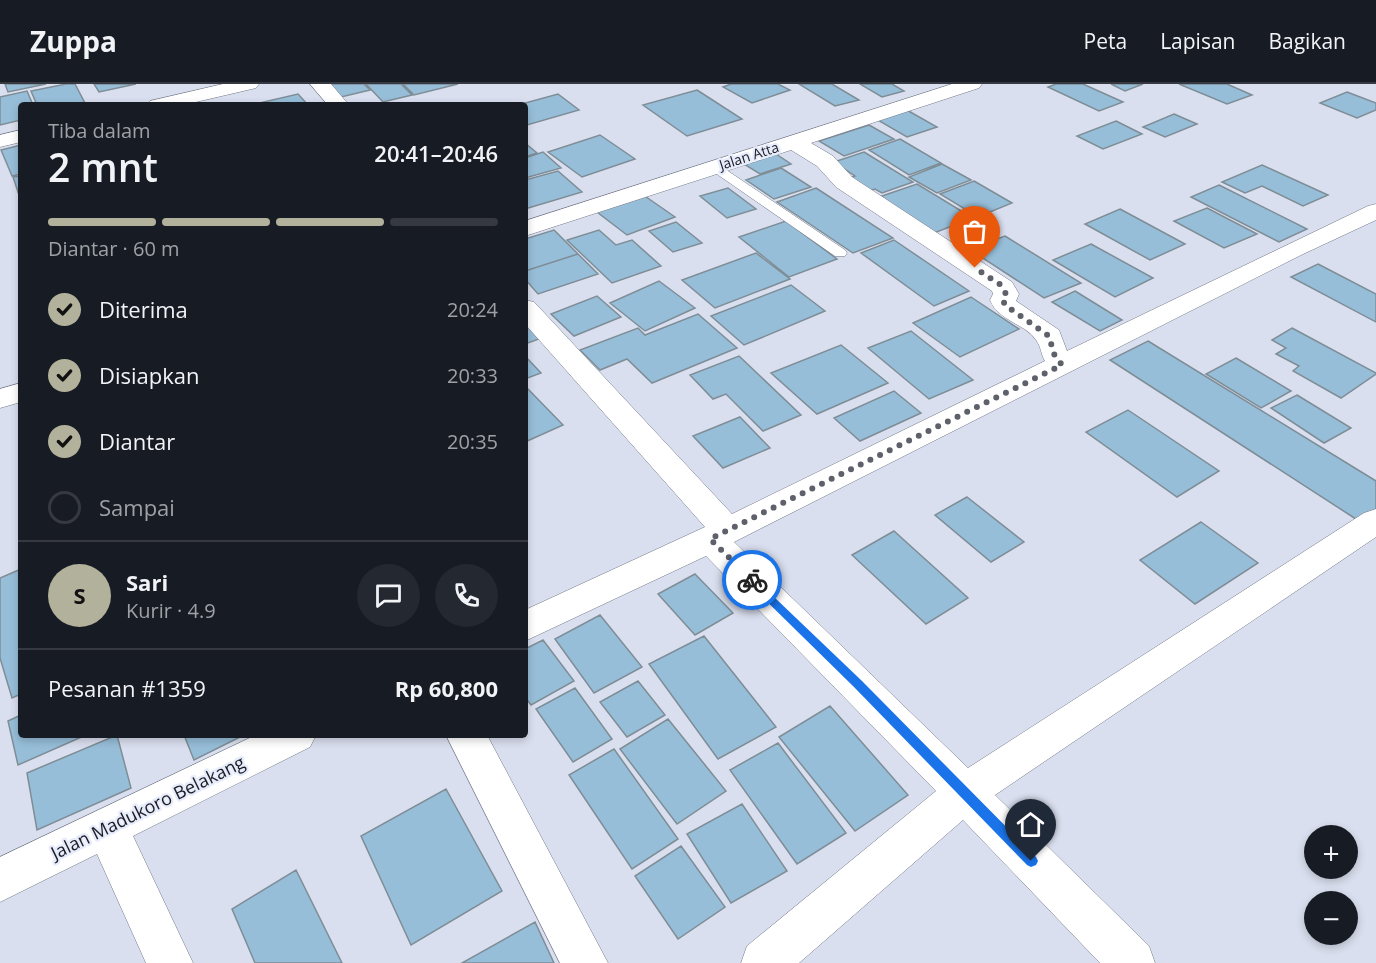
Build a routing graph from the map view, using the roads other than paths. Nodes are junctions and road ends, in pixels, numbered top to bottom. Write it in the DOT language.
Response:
graph roads {
  1 [pos="249,84"];
  2 [pos="320,84"];
  3 [pos="972,84"];
  4 [pos="170,102"];
  5 [pos="336,102"];
  6 [pos="18,137"];
  7 [pos="0,141"];
  8 [pos="794,142"];
  9 [pos="716,167"];
  10 [pos="1376,211"];
  11 [pos="528,228"];
  12 [pos="840,253"];
  13 [pos="528,312"];
  14 [pos="1062,365"];
  15 [pos="18,393"];
  16 [pos="0,399"];
  17 [pos="1376,521"];
  18 [pos="719,535"];
  19 [pos="528,625"];
  20 [pos="290,738"];
  21 [pos="468,738"];
  22 [pos="964,793"];
  23 [pos="107,828"];
  24 [pos="0,880"];
  25 [pos="170,963"];
  26 [pos="585,963"];
  27 [pos="764,963"];
  28 [pos="1132,963"];
  1 -- 4 [label="main road"];
  2 -- 5 [label="main road"];
  3 -- 8 [label="main road, Jalan Atta"];
  6 -- 7 [label="main road"];
  8 -- 9 [label="main road, Jalan Atta"];
  8 -- 14 [label="main road"];
  9 -- 11 [label="main road, Jalan Atta"];
  9 -- 12 [label="lane"];
  10 -- 14 [label="main road"];
  13 -- 18 [label="main road"];
  14 -- 18 [label="main road"];
  15 -- 16 [label="main road"];
  17 -- 22 [label="main road"];
  18 -- 19 [label="main road"];
  18 -- 22 [label="main road"];
  20 -- 23 [label="main road, Jalan Madukoro Belakang"];
  21 -- 26 [label="main road"];
  22 -- 27 [label="main road"];
  22 -- 28 [label="main road"];
  23 -- 24 [label="main road, Jalan Madukoro Belakang"];
  23 -- 25 [label="main road"];
}
